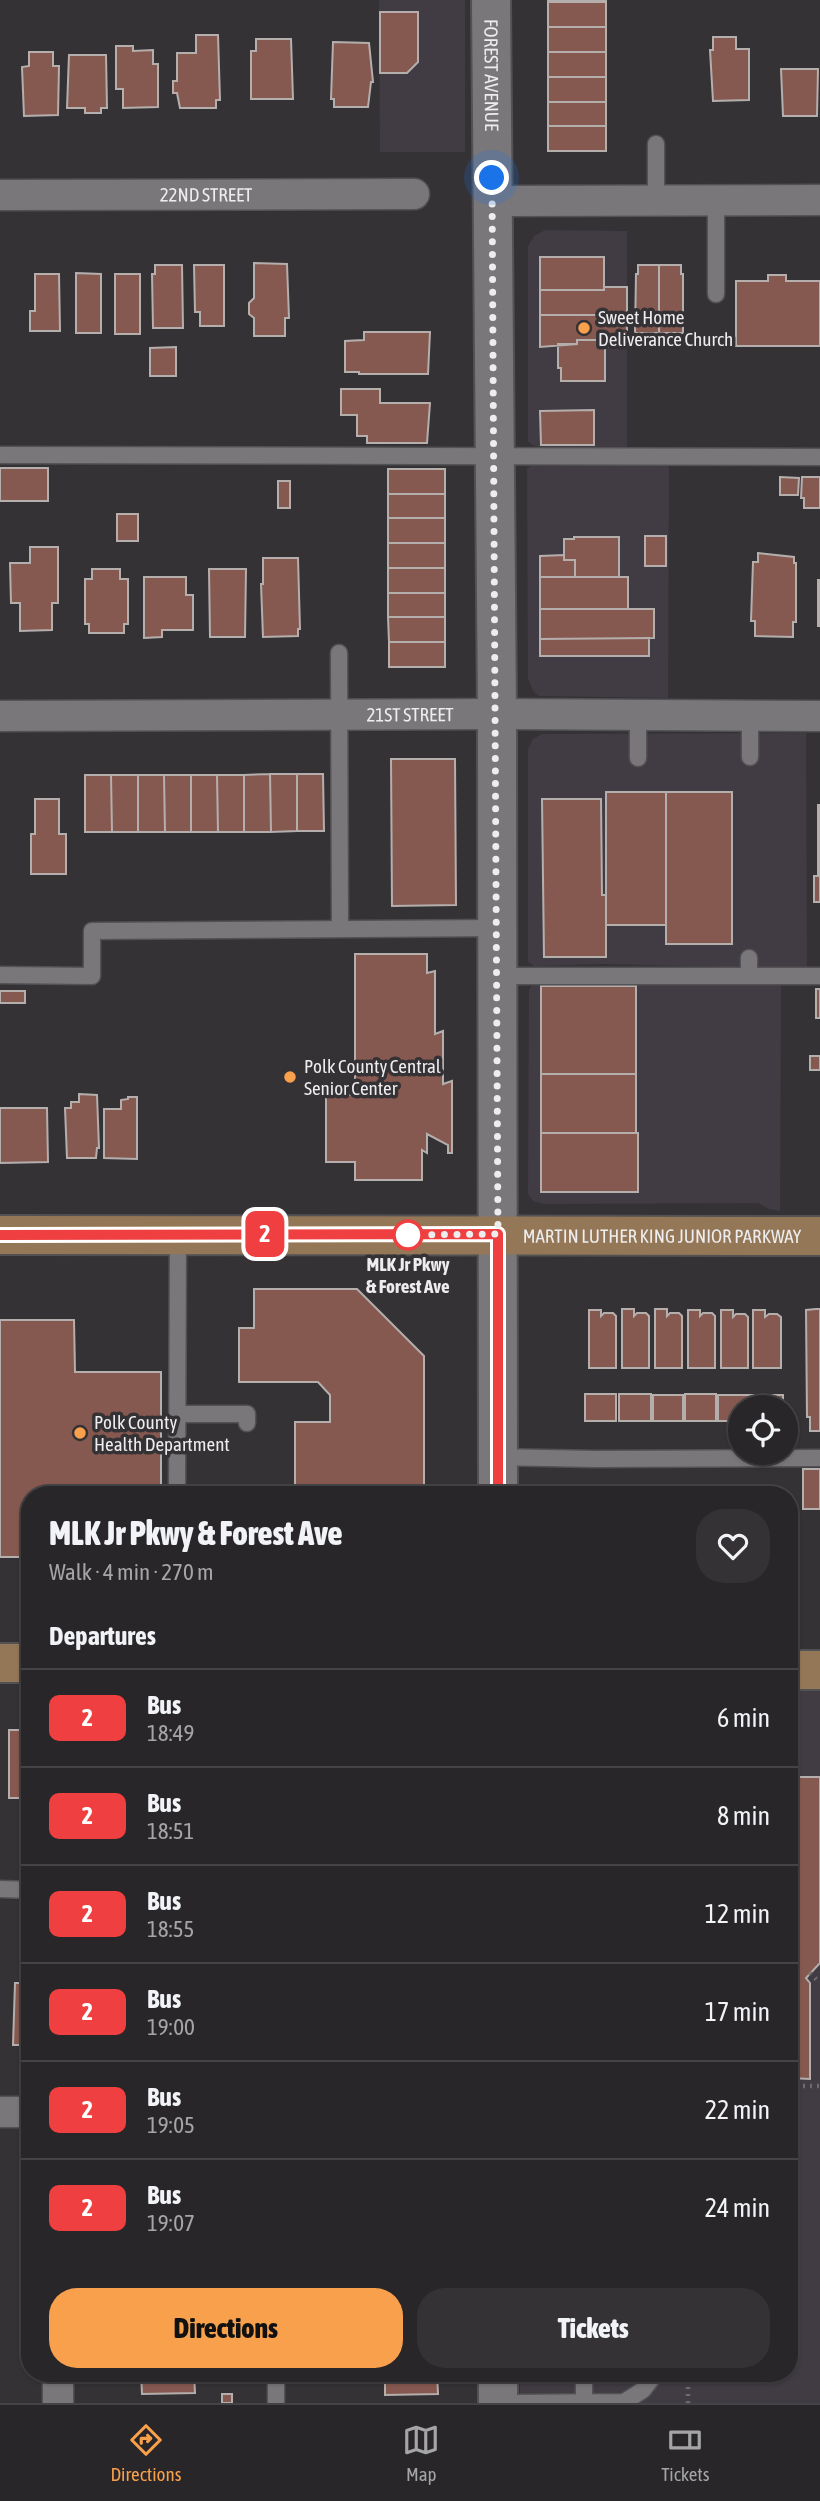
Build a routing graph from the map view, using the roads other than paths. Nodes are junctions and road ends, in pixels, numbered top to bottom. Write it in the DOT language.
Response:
graph roads {
  1 [pos="491,0"];
  2 [pos="656,144"];
  3 [pos="414,194"];
  4 [pos="0,195"];
  5 [pos="820,200"];
  6 [pos="492,201"];
  7 [pos="656,201"];
  8 [pos="716,201"];
  9 [pos="716,294"];
  10 [pos="0,455"];
  11 [pos="493,456"];
  12 [pos="820,457"];
  13 [pos="339,653"];
  14 [pos="497,714"];
  15 [pos="638,715"];
  16 [pos="0,716"];
  17 [pos="341,716"];
  18 [pos="750,716"];
  19 [pos="820,716"];
  20 [pos="750,757"];
  21 [pos="638,758"];
  22 [pos="497,928"];
  23 [pos="340,929"];
  24 [pos="749,958"];
  25 [pos="0,975"];
  26 [pos="498,976"];
  27 [pos="749,976"];
  28 [pos="820,976"];
  29 [pos="178,1234"];
  30 [pos="498,1234"];
  31 [pos="0,1235"];
  32 [pos="820,1236"];
  33 [pos="177,1414"];
  34 [pos="247,1423"];
  35 [pos="498,1457"];
  36 [pos="820,1458"];
  37 [pos="177,1486"];
  38 [pos="498,1486"];
  39 [pos="0,1663"];
  40 [pos="21,1663"];
  41 [pos="798,1670"];
  42 [pos="820,1670"];
  43 [pos="0,1889"];
  44 [pos="21,1889"];
  45 [pos="0,2112"];
  46 [pos="21,2112"];
  47 [pos="58,2382"];
  48 [pos="276,2382"];
  49 [pos="498,2382"];
  50 [pos="584,2382"];
  51 [pos="649,2382"];
  52 [pos="58,2403"];
  53 [pos="276,2403"];
  54 [pos="498,2403"];
  55 [pos="584,2403"];
  1 -- 6 [label="main road, FOREST AVENUE"];
  2 -- 7 [label="lane"];
  3 -- 4 [label="street, 22ND STREET"];
  5 -- 8 [label="street"];
  6 -- 7 [label="street"];
  6 -- 11 [label="main road, FOREST AVENUE"];
  7 -- 8 [label="street"];
  8 -- 9 [label="lane"];
  10 -- 11 [label="lane"];
  11 -- 12 [label="lane"];
  11 -- 14 [label="main road, FOREST AVENUE"];
  13 -- 17 [label="lane"];
  14 -- 15 [label="street, 21ST STREET"];
  14 -- 17 [label="street, 21ST STREET"];
  14 -- 22 [label="main road, FOREST AVENUE"];
  15 -- 18 [label="street, 21ST STREET"];
  15 -- 21 [label="lane"];
  16 -- 17 [label="street, 21ST STREET"];
  17 -- 23 [label="lane"];
  18 -- 19 [label="street, 21ST STREET"];
  18 -- 20 [label="lane"];
  22 -- 23 [label="lane"];
  22 -- 26 [label="main road, FOREST AVENUE"];
  23 -- 25 [label="lane"];
  24 -- 27 [label="lane"];
  26 -- 27 [label="lane"];
  26 -- 30 [label="main road, FOREST AVENUE"];
  27 -- 28 [label="lane"];
  29 -- 30 [label="main road, MARTIN LUTHER KING JUNIOR PARKWAY"];
  29 -- 31 [label="main road, MARTIN LUTHER KING JUNIOR PARKWAY"];
  29 -- 33 [label="lane"];
  30 -- 32 [label="main road, MARTIN LUTHER KING JUNIOR PARKWAY"];
  30 -- 35 [label="main road, FOREST AVENUE"];
  33 -- 34 [label="lane"];
  33 -- 37 [label="lane"];
  35 -- 36 [label="lane"];
  35 -- 38 [label="main road, FOREST AVENUE"];
  39 -- 40 [label="main road"];
  41 -- 42 [label="main road"];
  43 -- 44 [label="lane"];
  45 -- 46 [label="street"];
  47 -- 52 [label="street"];
  48 -- 53 [label="lane"];
  49 -- 54 [label="main road"];
  50 -- 55 [label="lane"];
  51 -- 55 [label="lane"];
  54 -- 55 [label="lane"];
}
